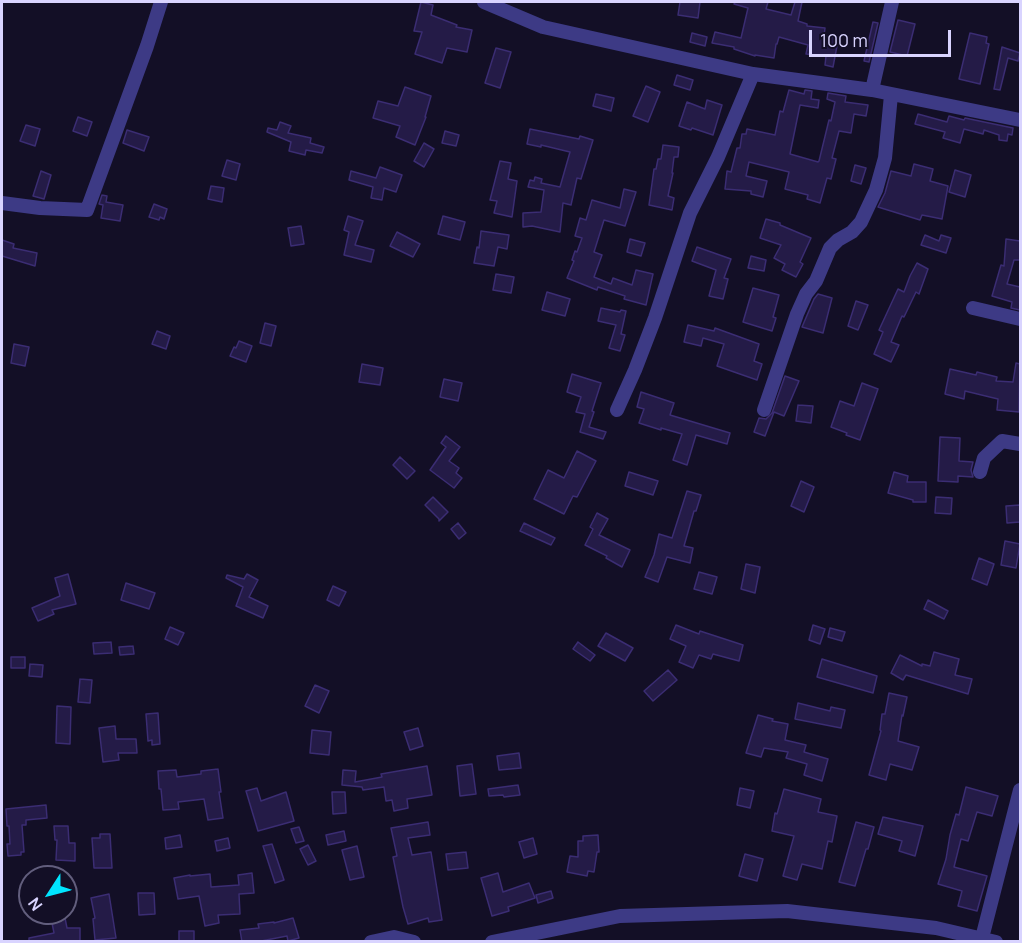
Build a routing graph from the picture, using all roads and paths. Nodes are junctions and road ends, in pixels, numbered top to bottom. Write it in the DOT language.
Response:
graph roads {
  1 [pos="161,2"];
  2 [pos="484,2"];
  3 [pos="892,2"];
  4 [pos="753,74"];
  5 [pos="872,90"];
  6 [pos="891,95"];
  7 [pos="1020,120"];
  8 [pos="2,203"];
  9 [pos="973,308"];
  10 [pos="1020,319"];
  11 [pos="618,410"];
  12 [pos="764,410"];
  13 [pos="1020,444"];
  14 [pos="980,472"];
  15 [pos="1020,790"];
  16 [pos="989,940"];
  17 [pos="371,942"];
  18 [pos="414,942"];
  19 [pos="492,942"];
  1 -- 8 [label="street"];
  2 -- 4 [label="street"];
  3 -- 5 [label="street"];
  4 -- 5 [label="street"];
  4 -- 11 [label="street"];
  5 -- 6 [label="street"];
  6 -- 7 [label="street"];
  6 -- 12 [label="street"];
  9 -- 10 [label="street"];
  13 -- 14 [label="street"];
  15 -- 16 [label="street"];
  16 -- 19 [label="street"];
  17 -- 18 [label="street"];
}
